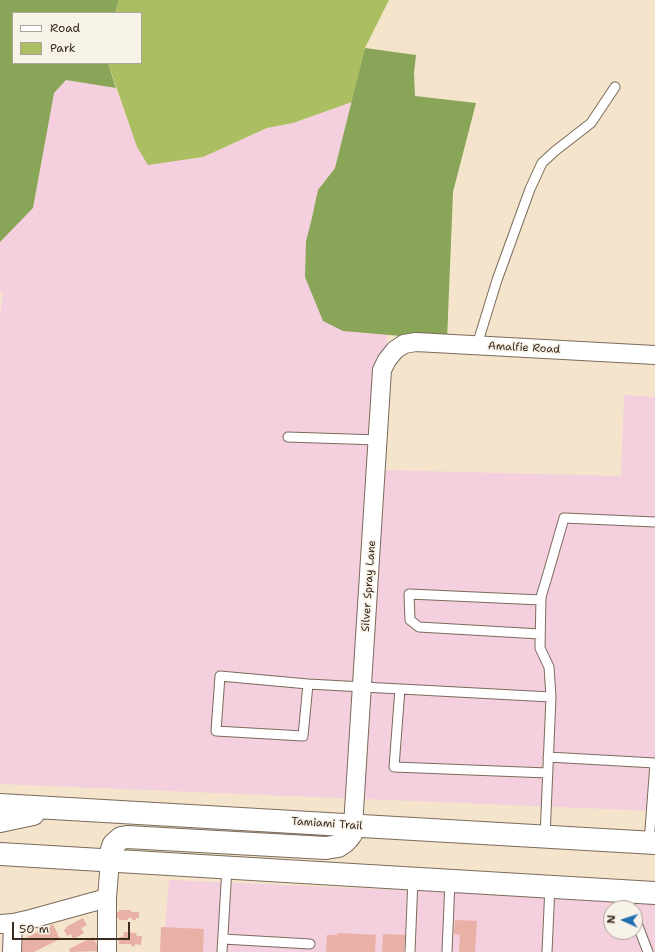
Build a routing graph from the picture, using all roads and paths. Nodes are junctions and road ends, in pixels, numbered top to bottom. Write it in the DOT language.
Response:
graph roads {
  1 [pos="615,87"];
  2 [pos="477,345"];
  3 [pos="395,350"];
  4 [pos="655,355"];
  5 [pos="288,437"];
  6 [pos="378,440"];
  7 [pos="655,522"];
  8 [pos="541,600"];
  9 [pos="540,634"];
  10 [pos="308,684"];
  11 [pos="363,687"];
  12 [pos="400,689"];
  13 [pos="551,696"];
  14 [pos="548,757"];
  15 [pos="655,763"];
  16 [pos="548,773"];
  17 [pos="0,805"];
  18 [pos="65,808"];
  19 [pos="0,821"];
  20 [pos="353,826"];
  21 [pos="545,837"];
  22 [pos="652,843"];
  23 [pos="0,854"];
  24 [pos="110,860"];
  25 [pos="227,867"];
  26 [pos="413,878"];
  27 [pos="450,881"];
  28 [pos="550,886"];
  29 [pos="655,893"];
  30 [pos="108,898"];
  31 [pos="629,900"];
  32 [pos="7,924"];
  33 [pos="223,938"];
  34 [pos="643,939"];
  35 [pos="310,944"];
  36 [pos="12,952"];
  37 [pos="107,952"];
  38 [pos="222,952"];
  39 [pos="410,952"];
  40 [pos="447,952"];
  41 [pos="547,952"];
  42 [pos="648,952"];
  1 -- 2 [label="lane"];
  2 -- 3 [label="street, Amalfie Road"];
  2 -- 4 [label="street, Amalfie Road"];
  3 -- 6 [label="street, Silver Spray Lane"];
  5 -- 6 [label="lane"];
  6 -- 11 [label="street, Silver Spray Lane"];
  7 -- 8 [label="lane"];
  8 -- 9 [label="lane"];
  8 -- 9 [label="lane"];
  9 -- 13 [label="lane"];
  10 -- 10 [label="lane"];
  10 -- 11 [label="lane"];
  11 -- 12 [label="lane"];
  11 -- 20 [label="street, Silver Spray Lane"];
  12 -- 13 [label="lane"];
  12 -- 16 [label="lane"];
  13 -- 14 [label="lane"];
  14 -- 15 [label="lane"];
  14 -- 16 [label="lane"];
  15 -- 22 [label="lane"];
  16 -- 21 [label="lane"];
  17 -- 18 [label="main road, Tamiami Trail"];
  18 -- 19 [label="main road"];
  18 -- 20 [label="main road, Tamiami Trail"];
  20 -- 21 [label="main road, Tamiami Trail"];
  20 -- 24 [label="main road"];
  21 -- 22 [label="main road, Tamiami Trail"];
  23 -- 24 [label="main road"];
  24 -- 25 [label="main road"];
  24 -- 30 [label="street"];
  25 -- 26 [label="main road"];
  25 -- 33 [label="lane"];
  26 -- 27 [label="main road"];
  26 -- 39 [label="lane"];
  27 -- 28 [label="main road"];
  27 -- 40 [label="lane"];
  28 -- 31 [label="main road"];
  28 -- 41 [label="lane"];
  29 -- 31 [label="main road"];
  30 -- 32 [label="street"];
  30 -- 37 [label="street"];
  32 -- 36 [label="street"];
  33 -- 35 [label="lane"];
  33 -- 38 [label="lane"];
  34 -- 42 [label="lane"];
}
